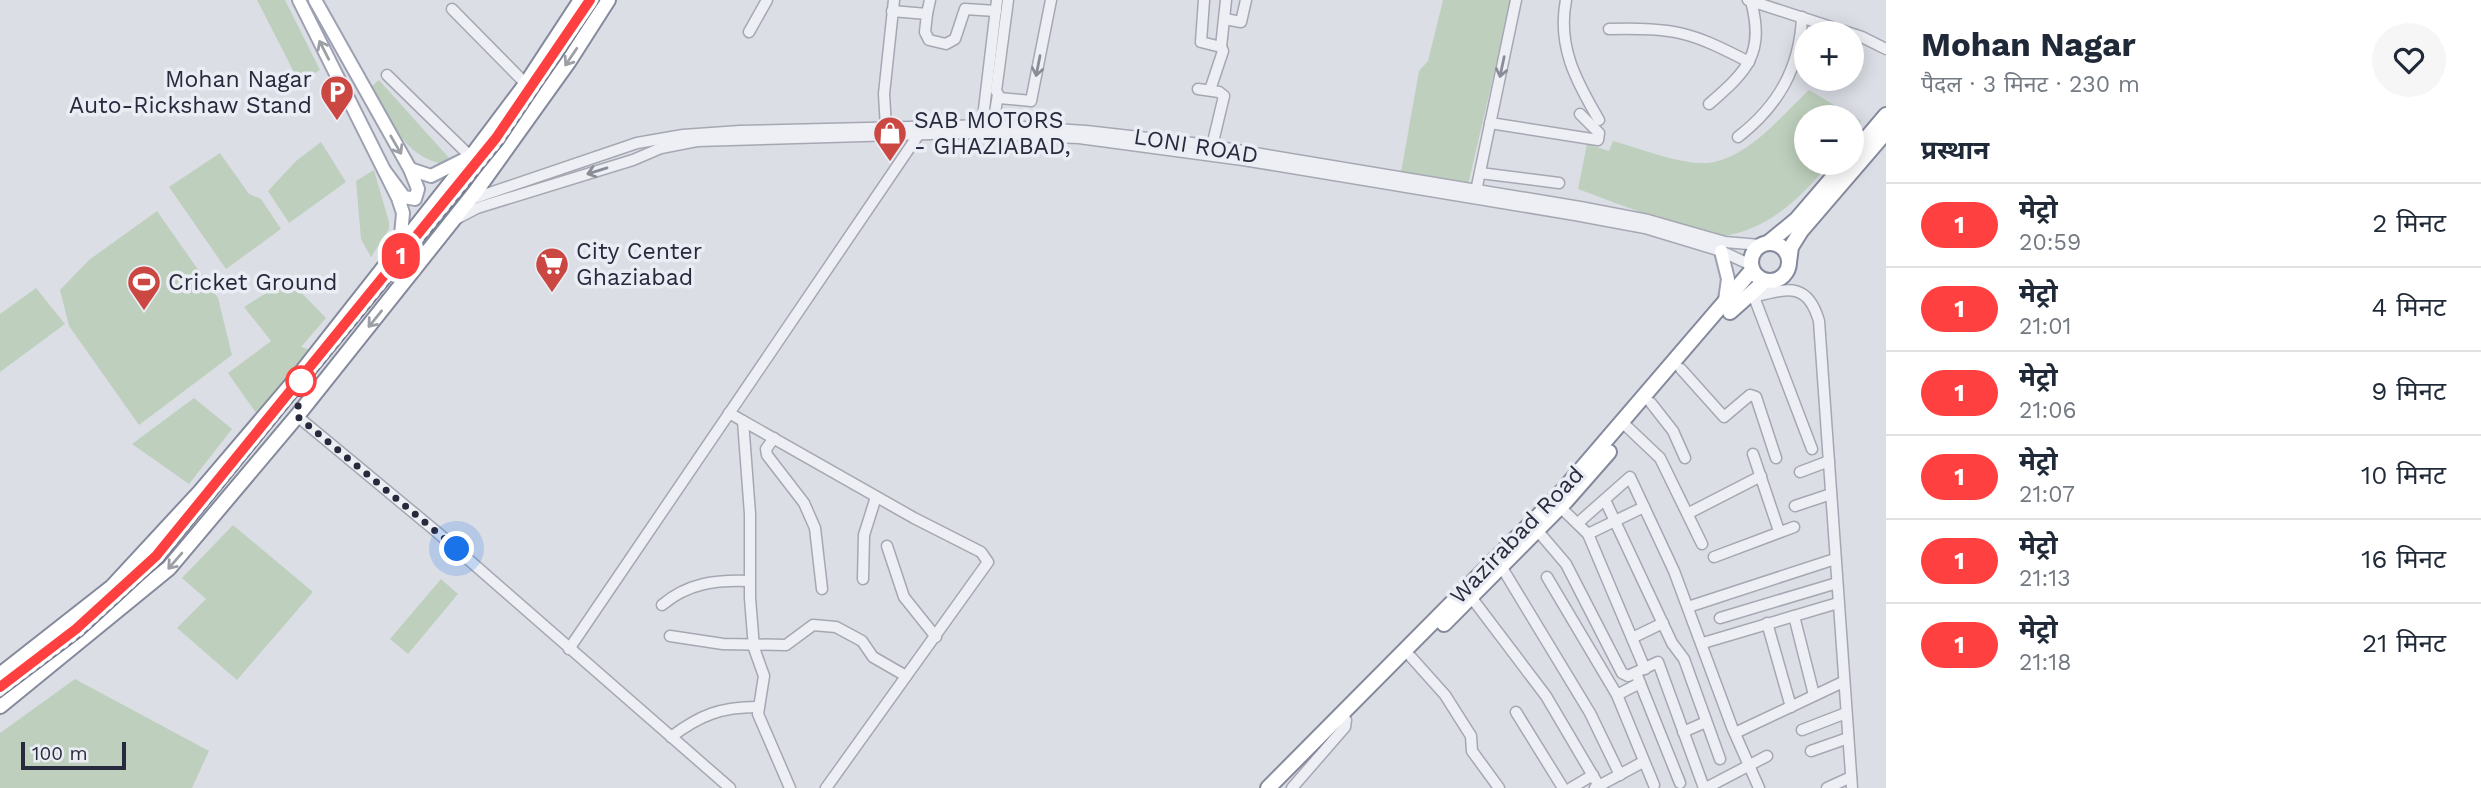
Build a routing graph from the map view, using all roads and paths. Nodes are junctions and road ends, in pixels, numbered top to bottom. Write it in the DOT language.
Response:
graph roads {
  1 [pos="299,0"];
  2 [pos="315,0"];
  3 [pos="581,0"];
  4 [pos="608,0"];
  5 [pos="767,0"];
  6 [pos="930,0"];
  7 [pos="997,0"];
  8 [pos="1008,0"];
  9 [pos="1051,0"];
  10 [pos="1204,0"];
  11 [pos="1226,0"];
  12 [pos="1246,0"];
  13 [pos="1516,0"];
  14 [pos="1566,0"];
  15 [pos="1750,1"];
  16 [pos="965,4"];
  17 [pos="893,5"];
  18 [pos="452,9"];
  19 [pos="996,11"];
  20 [pos="927,14"];
  21 [pos="1802,17"];
  22 [pos="1225,19"];
  23 [pos="1609,29"];
  24 [pos="749,32"];
  25 [pos="1221,47"];
  26 [pos="1886,49"];
  27 [pos="1749,62"];
  28 [pos="387,75"];
  29 [pos="526,85"];
  30 [pos="1198,89"];
  31 [pos="1210,90"];
  32 [pos="993,98"];
  33 [pos="1709,104"];
  34 [pos="1580,114"];
  35 [pos="1886,115"];
  36 [pos="380,116"];
  37 [pos="1599,120"];
  38 [pos="1490,123"];
  39 [pos="362,125"];
  40 [pos="987,125"];
  41 [pos="886,128"];
  42 [pos="922,130"];
  43 [pos="1886,132"];
  44 [pos="786,134"];
  45 [pos="1738,137"];
  46 [pos="1864,141"];
  47 [pos="660,143"];
  48 [pos="1212,146"];
  49 [pos="470,157"];
  50 [pos="410,169"];
  51 [pos="384,170"];
  52 [pos="1480,173"];
  53 [pos="1835,175"];
  54 [pos="1559,183"];
  55 [pos="1476,191"];
  56 [pos="466,202"];
  57 [pos="1587,213"];
  58 [pos="446,224"];
  59 [pos="1764,244"];
  60 [pos="400,247"];
  61 [pos="1719,247"];
  62 [pos="1789,262"];
  63 [pos="1751,267"];
  64 [pos="1765,281"];
  65 [pos="1748,298"];
  66 [pos="1724,304"];
  67 [pos="1681,369"];
  68 [pos="1651,403"];
  69 [pos="729,413"];
  70 [pos="297,416"];
  71 [pos="743,421"];
  72 [pos="1625,425"];
  73 [pos="774,438"];
  74 [pos="1812,449"];
  75 [pos="1753,454"];
  76 [pos="1685,458"];
  77 [pos="1776,458"];
  78 [pos="1829,461"];
  79 [pos="1800,472"];
  80 [pos="1761,476"];
  81 [pos="1831,494"];
  82 [pos="876,497"];
  83 [pos="1605,500"];
  84 [pos="1556,504"];
  85 [pos="1795,506"];
  86 [pos="1644,507"];
  87 [pos="1689,513"];
  88 [pos="1616,521"];
  89 [pos="1578,523"];
  90 [pos="1794,527"];
  91 [pos="1537,530"];
  92 [pos="1779,531"];
  93 [pos="1588,534"];
  94 [pos="195,538"];
  95 [pos="1702,544"];
  96 [pos="887,546"];
  97 [pos="202,552"];
  98 [pos="1714,557"];
  99 [pos="1835,559"];
  100 [pos="1501,566"];
  101 [pos="1547,577"];
  102 [pos="863,579"];
  103 [pos="748,581"];
  104 [pos="1837,583"];
  105 [pos="822,589"];
  106 [pos="1471,597"];
  107 [pos="1838,603"];
  108 [pos="662,605"];
  109 [pos="1688,607"];
  110 [pos="1794,616"];
  111 [pos="1720,618"];
  112 [pos="1663,623"];
  113 [pos="1767,623"];
  114 [pos="670,636"];
  115 [pos="936,637"];
  116 [pos="1632,638"];
  117 [pos="754,643"];
  118 [pos="1703,643"];
  119 [pos="569,649"];
  120 [pos="1410,657"];
  121 [pos="0,675"];
  122 [pos="1641,675"];
  123 [pos="906,676"];
  124 [pos="1843,682"];
  125 [pos="1617,695"];
  126 [pos="1815,695"];
  127 [pos="0,706"];
  128 [pos="757,707"];
  129 [pos="1791,707"];
  130 [pos="1516,712"];
  131 [pos="1846,713"];
  132 [pos="1346,720"];
  133 [pos="1706,722"];
  134 [pos="1802,730"];
  135 [pos="1683,732"];
  136 [pos="1735,733"];
  137 [pos="671,737"];
  138 [pos="1848,738"];
  139 [pos="1811,751"];
  140 [pos="1767,755"];
  141 [pos="1720,759"];
  142 [pos="1643,762"];
  143 [pos="1748,766"];
  144 [pos="1593,775"];
  145 [pos="1619,775"];
  146 [pos="1680,783"];
  147 [pos="1851,783"];
  148 [pos="1654,785"];
  149 [pos="1597,787"];
  150 [pos="730,788"];
  151 [pos="790,788"];
  152 [pos="826,788"];
  153 [pos="1268,788"];
  154 [pos="1281,788"];
  155 [pos="1292,788"];
  156 [pos="1499,788"];
  157 [pos="1563,788"];
  158 [pos="1570,788"];
  159 [pos="1705,788"];
  160 [pos="1759,788"];
  161 [pos="1827,788"];
  39 -- 1 [label="main road, one-way"];
  2 -- 36 [label="main road"];
  3 -- 29 [label="highway"];
  4 -- 56 [label="highway, one-way"];
  5 -- 24 [label="street"];
  6 -- 20 [label="street"];
  7 -- 19 [label="street"];
  8 -- 32 [label="street"];
  9 -- 32 [label="street, one-way"];
  10 -- 25 [label="street"];
  11 -- 22 [label="street"];
  12 -- 22 [label="street"];
  13 -- 38 [label="street, one-way"];
  14 -- 37 [label="street"];
  15 -- 21 [label="street"];
  15 -- 27 [label="street"];
  16 -- 19 [label="street"];
  16 -- 20 [label="street"];
  17 -- 20 [label="street"];
  17 -- 41 [label="street"];
  18 -- 29 [label="street"];
  19 -- 32 [label="street"];
  21 -- 26 [label="street"];
  21 -- 45 [label="street"];
  22 -- 25 [label="street"];
  23 -- 27 [label="street"];
  25 -- 31 [label="street"];
  27 -- 33 [label="street"];
  28 -- 49 [label="street"];
  29 -- 49 [label="highway"];
  30 -- 31 [label="street"];
  31 -- 48 [label="street"];
  32 -- 40 [label="street"];
  34 -- 38 [label="street"];
  35 -- 46 [label="highway"];
  36 -- 39 [label="main road"];
  36 -- 50 [label="main road, one-way"];
  38 -- 52 [label="street"];
  39 -- 51 [label="main road"];
  40 -- 42 [label="street, LONI ROAD"];
  40 -- 48 [label="street, LONI ROAD"];
  41 -- 42 [label="street, LONI ROAD"];
  41 -- 44 [label="street, LONI ROAD"];
  42 -- 44 [label="street, LONI ROAD"];
  42 -- 57 [label="street, LONI ROAD"];
  42 -- 69 [label="street"];
  43 -- 62 [label="highway"];
  44 -- 47 [label="street, LONI ROAD"];
  47 -- 56 [label="street"];
  47 -- 58 [label="street, one-way"];
  48 -- 55 [label="street, LONI ROAD"];
  49 -- 50 [label="main road"];
  49 -- 60 [label="highway"];
  50 -- 51 [label="main road"];
  51 -- 60 [label="main road"];
  52 -- 54 [label="street"];
  52 -- 55 [label="street"];
  53 -- 59 [label="highway"];
  55 -- 57 [label="street, LONI ROAD"];
  56 -- 58 [label="highway"];
  57 -- 61 [label="street, LONI ROAD"];
  57 -- 61 [label="street, LONI ROAD"];
  58 -- 70 [label="highway, one-way"];
  59 -- 61 [label="street"];
  59 -- 62 [label="highway"];
  59 -- 63 [label="highway"];
  60 -- 121 [label="highway"];
  61 -- 63 [label="street"];
  61 -- 66 [label="main road"];
  62 -- 64 [label="highway"];
  63 -- 64 [label="highway"];
  63 -- 66 [label="highway, Wazirabad Road"];
  64 -- 65 [label="highway, Wazirabad Road"];
  65 -- 67 [label="highway, Wazirabad Road"];
  65 -- 74 [label="street"];
  65 -- 78 [label="street"];
  66 -- 72 [label="highway, Wazirabad Road"];
  67 -- 68 [label="highway, Wazirabad Road"];
  67 -- 77 [label="street"];
  68 -- 72 [label="highway, Wazirabad Road"];
  68 -- 76 [label="street"];
  69 -- 71 [label="street"];
  69 -- 119 [label="street"];
  70 -- 94 [label="highway"];
  70 -- 119 [label="street"];
  71 -- 73 [label="street"];
  71 -- 103 [label="street"];
  72 -- 84 [label="highway, Wazirabad Road"];
  72 -- 87 [label="street"];
  73 -- 82 [label="street"];
  73 -- 105 [label="street"];
  75 -- 80 [label="street"];
  78 -- 79 [label="street"];
  78 -- 81 [label="street"];
  80 -- 87 [label="street"];
  80 -- 92 [label="street"];
  81 -- 85 [label="street"];
  81 -- 99 [label="street"];
  82 -- 102 [label="street"];
  82 -- 115 [label="street"];
  83 -- 86 [label="street"];
  83 -- 88 [label="street"];
  83 -- 89 [label="street"];
  84 -- 89 [label="street"];
  84 -- 91 [label="highway, Wazirabad Road"];
  84 -- 153 [label="highway, Wazirabad Road"];
  86 -- 88 [label="street"];
  86 -- 109 [label="street"];
  87 -- 95 [label="street"];
  88 -- 93 [label="street"];
  88 -- 112 [label="street"];
  89 -- 93 [label="street"];
  90 -- 92 [label="street"];
  91 -- 100 [label="highway, Wazirabad Road"];
  91 -- 122 [label="street"];
  92 -- 98 [label="street"];
  93 -- 116 [label="street"];
  94 -- 97 [label="highway"];
  94 -- 127 [label="highway, one-way"];
  96 -- 115 [label="street"];
  99 -- 104 [label="street"];
  99 -- 109 [label="street"];
  100 -- 106 [label="highway, Wazirabad Road"];
  100 -- 145 [label="street"];
  101 -- 125 [label="street"];
  103 -- 108 [label="street"];
  103 -- 117 [label="street"];
  104 -- 107 [label="street"];
  104 -- 111 [label="street"];
  106 -- 120 [label="highway, Wazirabad Road"];
  106 -- 144 [label="street"];
  107 -- 110 [label="street"];
  107 -- 124 [label="street"];
  109 -- 118 [label="street"];
  110 -- 113 [label="street"];
  110 -- 126 [label="street"];
  112 -- 116 [label="street"];
  112 -- 133 [label="street"];
  113 -- 118 [label="street"];
  113 -- 129 [label="street"];
  114 -- 117 [label="street"];
  115 -- 123 [label="street"];
  116 -- 122 [label="street"];
  117 -- 123 [label="street"];
  117 -- 128 [label="street"];
  118 -- 136 [label="street"];
  119 -- 137 [label="street"];
  120 -- 132 [label="highway, Wazirabad Road"];
  120 -- 156 [label="street"];
  122 -- 125 [label="street"];
  122 -- 135 [label="street"];
  122 -- 146 [label="street"];
  123 -- 152 [label="street"];
  124 -- 126 [label="street"];
  124 -- 131 [label="street"];
  125 -- 142 [label="street"];
  126 -- 129 [label="street"];
  128 -- 137 [label="street"];
  128 -- 151 [label="street"];
  129 -- 136 [label="street"];
  130 -- 157 [label="street"];
  131 -- 134 [label="street"];
  131 -- 138 [label="street"];
  132 -- 154 [label="highway, Wazirabad Road"];
  132 -- 155 [label="street"];
  133 -- 135 [label="street"];
  133 -- 141 [label="street"];
  135 -- 159 [label="street"];
  136 -- 143 [label="street"];
  137 -- 150 [label="street"];
  138 -- 139 [label="street"];
  138 -- 147 [label="street"];
  140 -- 143 [label="street"];
  142 -- 145 [label="street"];
  142 -- 148 [label="street"];
  143 -- 159 [label="street"];
  143 -- 160 [label="street"];
  144 -- 149 [label="street"];
  144 -- 158 [label="street"];
  145 -- 149 [label="street"];
  147 -- 161 [label="street"];
}
